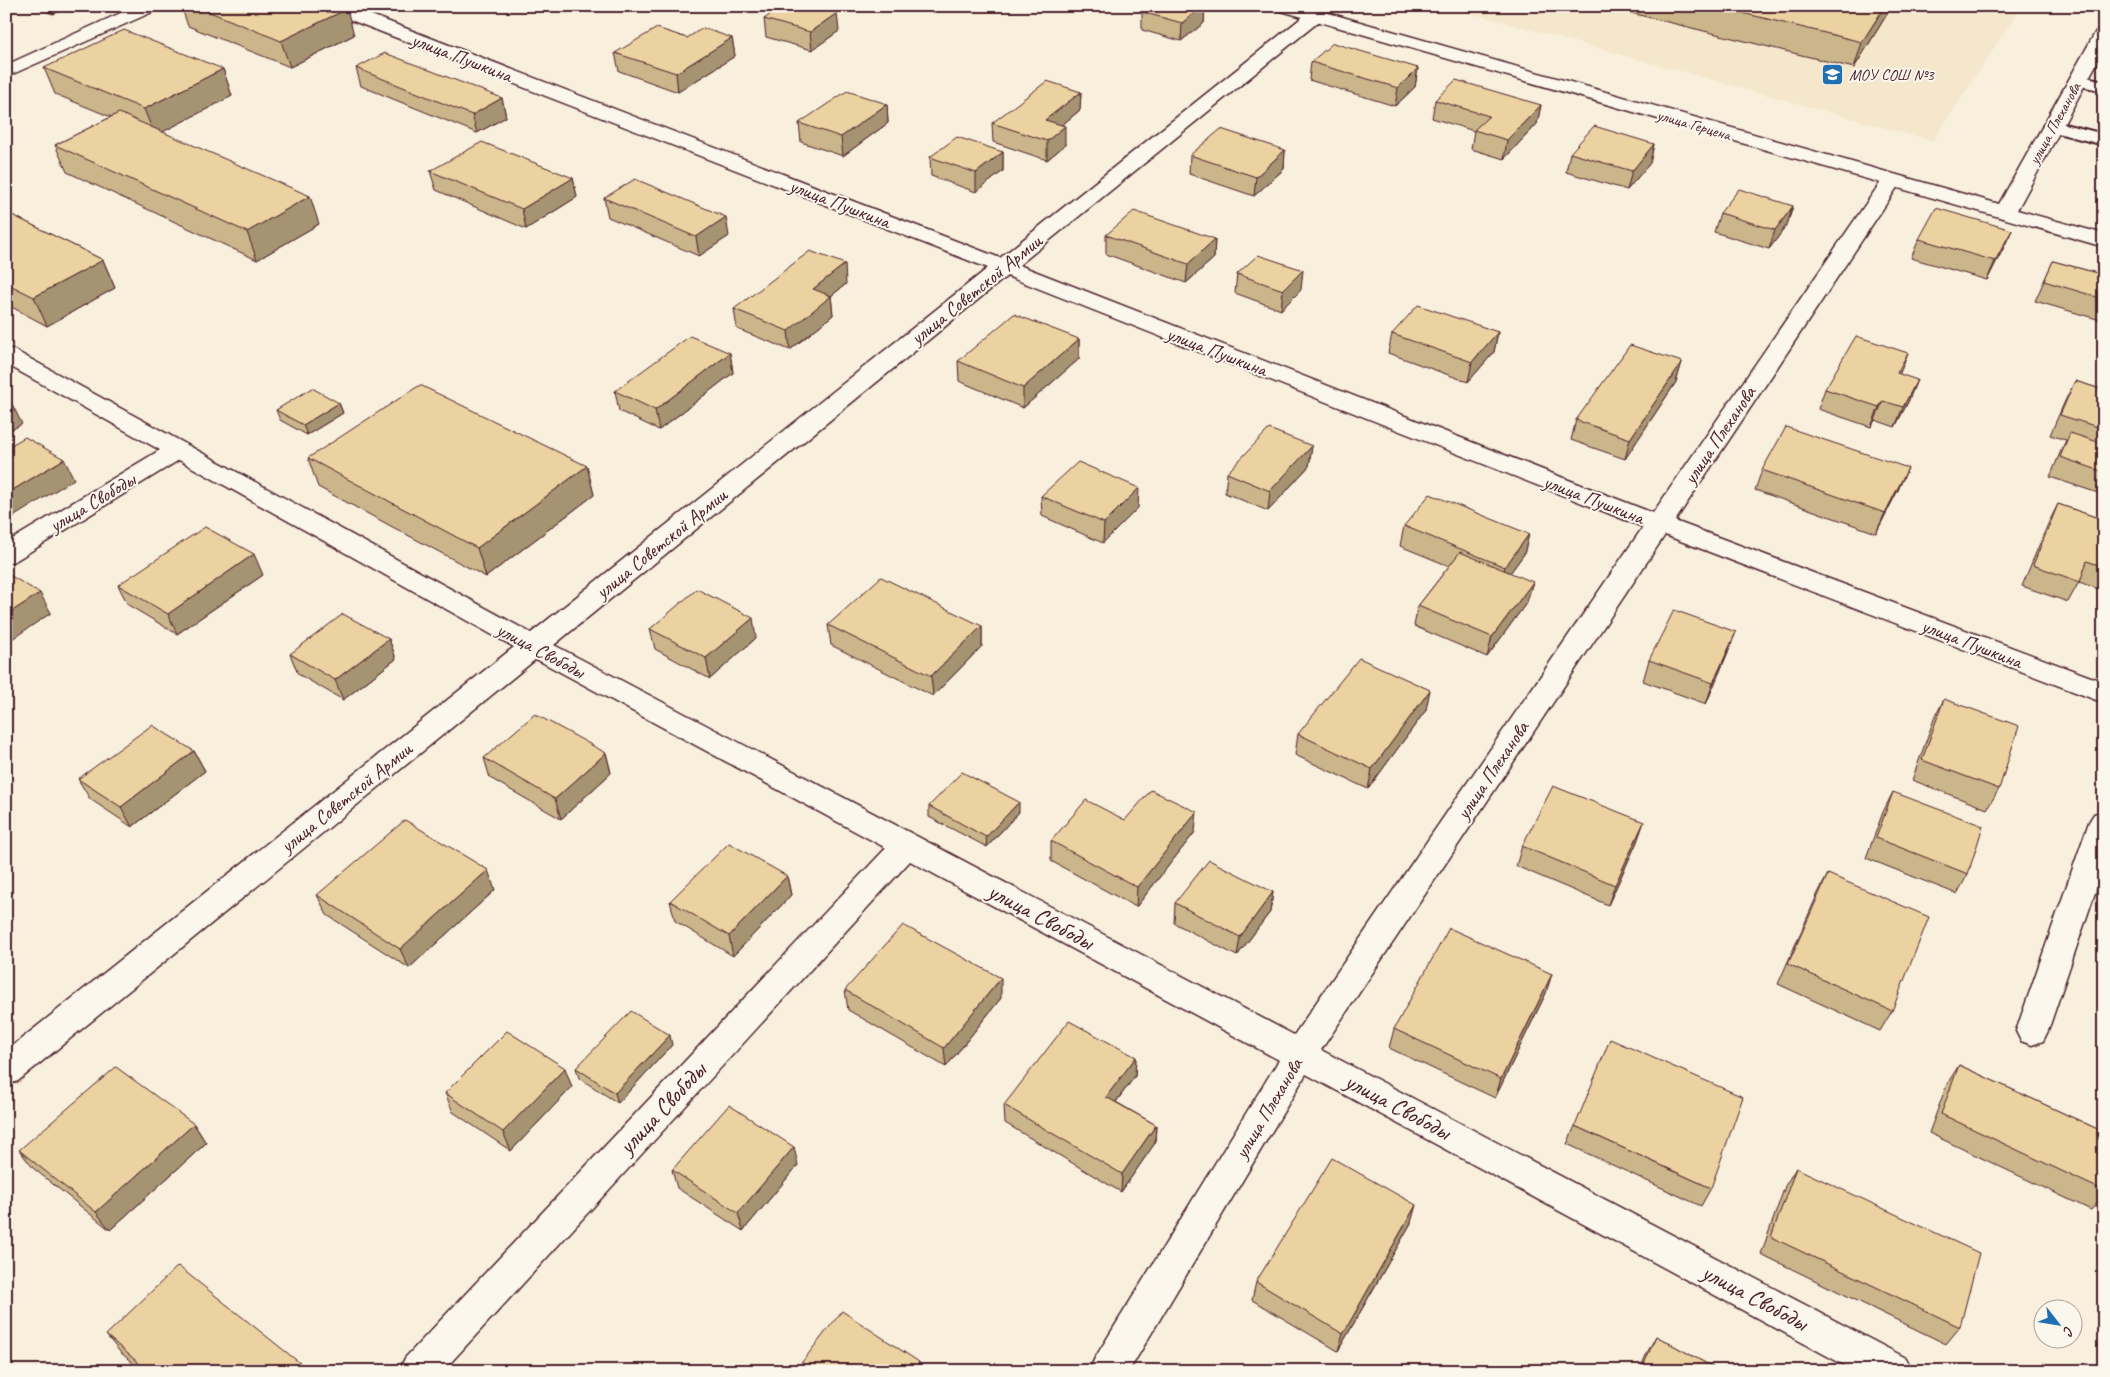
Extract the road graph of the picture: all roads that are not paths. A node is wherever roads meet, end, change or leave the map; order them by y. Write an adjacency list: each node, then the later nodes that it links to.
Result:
1 (151, 6): 6 (street)
2 (331, 6): 14 (street, улица Пушкина)
3 (1284, 6): 4 (street, улица Герцена)
4 (1316, 16): 11 (street, улица Герцена); 14 (street, улица Советской Армии)
5 (2104, 33): 7 (street, улица Плеханова)
6 (6, 72)
7 (2078, 80): 8 (lane); 9 (street, улица Плеханова)
8 (2104, 86)
9 (2052, 126): 10 (lane); 12 (street, улица Плеханова)
10 (2104, 140)
11 (1892, 180): 12 (street, улица Герцена); 17 (street, улица Плеханова)
12 (2005, 212): 13 (street, улица Герцена)
13 (2104, 241)
14 (1004, 267): 17 (street, улица Пушкина); 19 (street, улица Советской Армии)
15 (6, 355): 16 (street, улица Свободы)
16 (178, 450): 18 (street, улица Свободы); 19 (street, улица Свободы)
17 (1659, 524): 20 (street, улица Пушкина); 24 (street, улица Плеханова)
18 (6, 555)
19 (534, 646): 22 (street, улица Свободы); 25 (street, улица Советской Армии)
20 (2104, 693)
21 (2104, 822): 23 (street)
22 (907, 844): 24 (street, улица Свободы); 27 (street, улица Свободы)
23 (2032, 1031)
24 (1300, 1054): 26 (street, улица Свободы); 28 (street, улица Плеханова)
25 (6, 1071)
26 (1890, 1370)
27 (418, 1371)
28 (1108, 1371)

